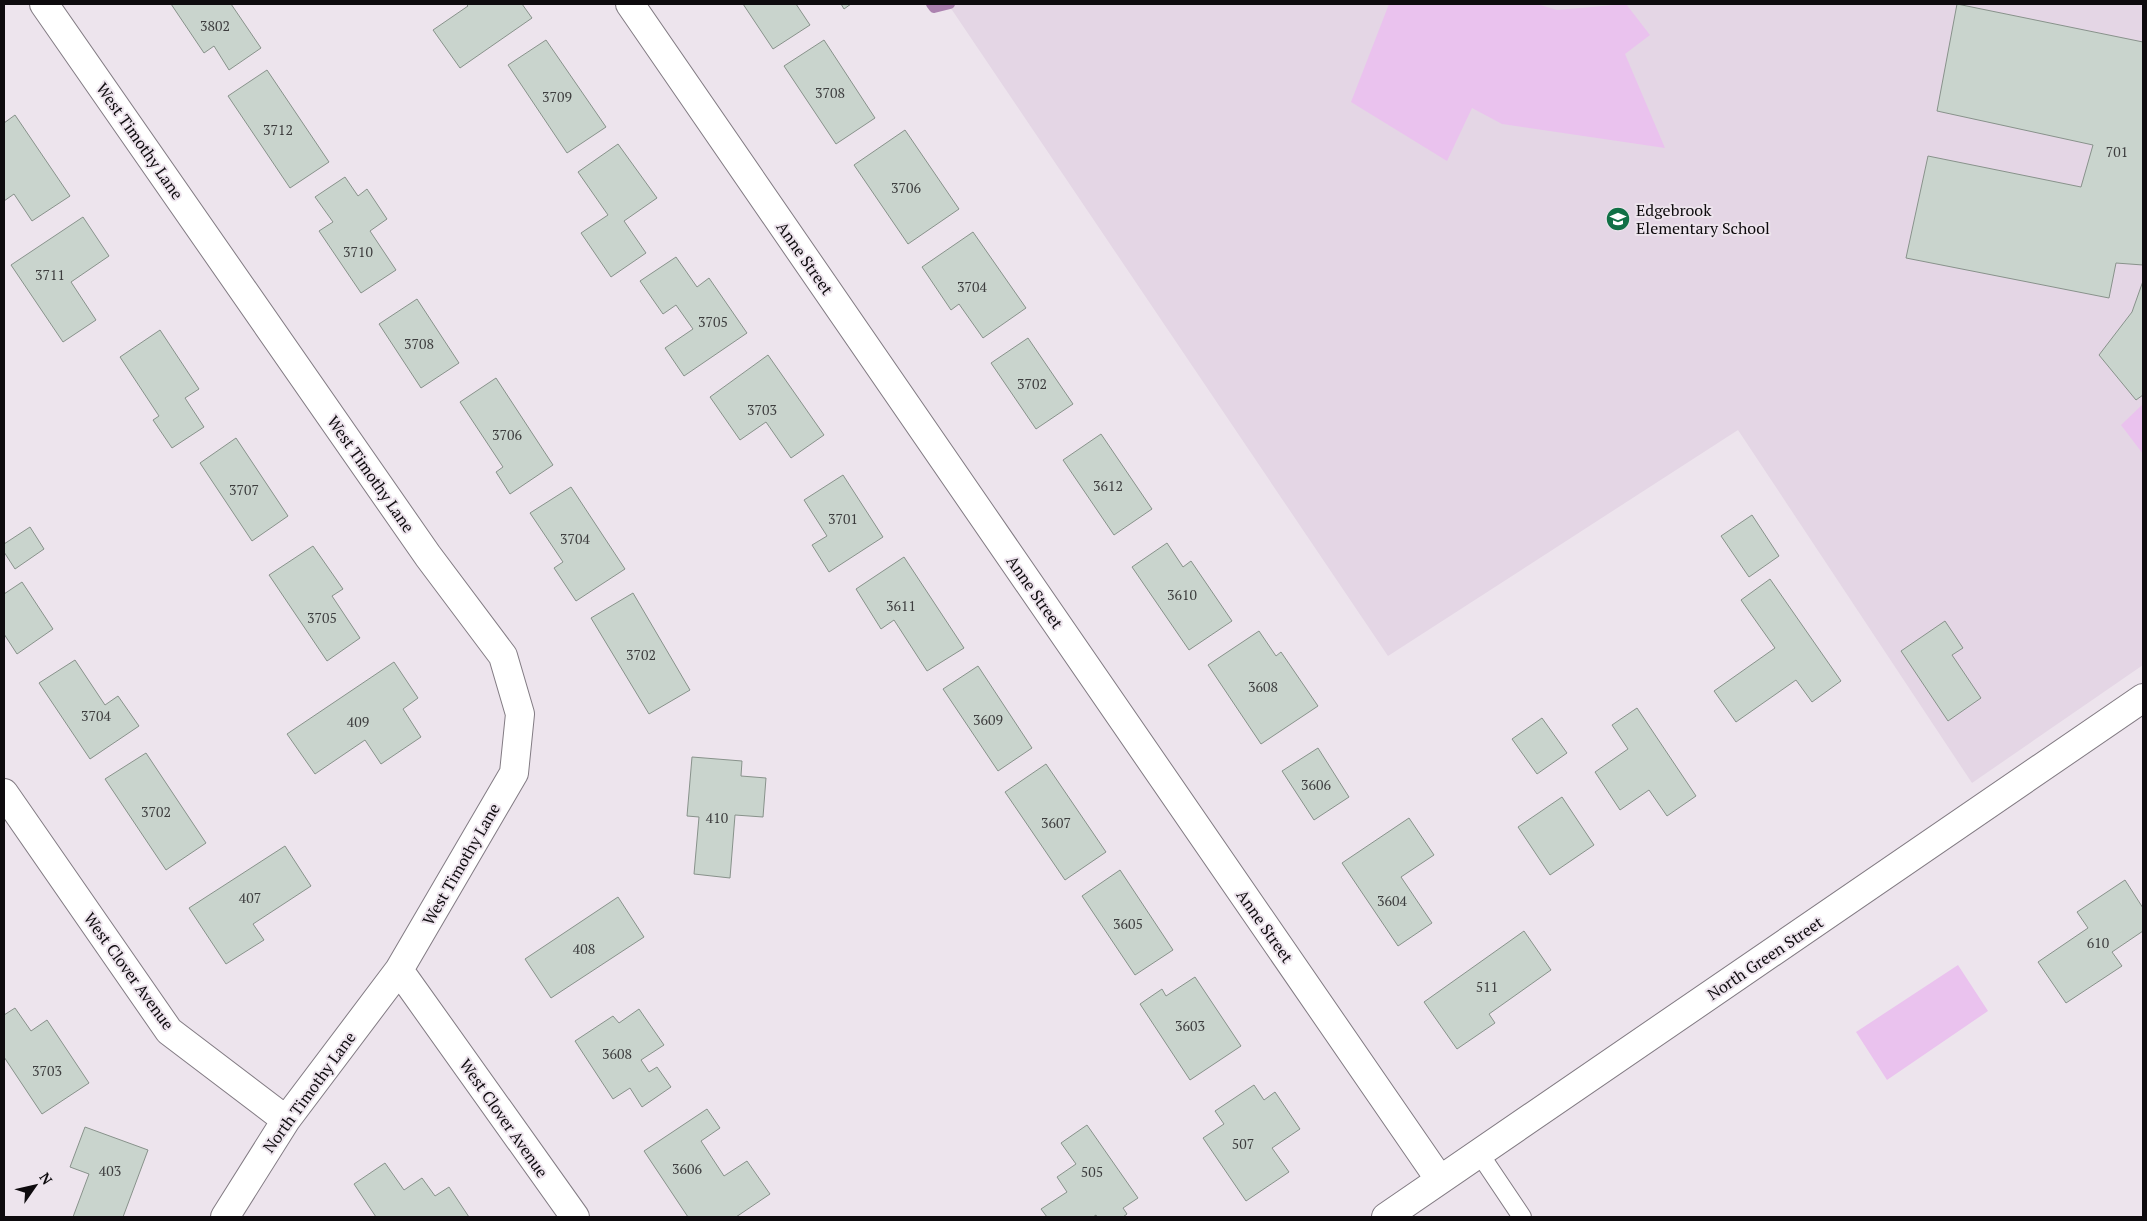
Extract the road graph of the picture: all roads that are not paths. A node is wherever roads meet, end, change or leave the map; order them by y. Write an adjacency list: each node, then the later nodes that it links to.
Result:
1 (44, 4): 5 (street, West Timothy Lane)
2 (630, 4): 8 (street, Anne Street)
3 (2143, 698): 7 (street, North Green Street)
4 (4, 793): 6 (street, West Clover Avenue)
5 (399, 970): 6 (street, North Timothy Lane); 10 (street, West Clover Avenue)
6 (286, 1120): 9 (street, North Timothy Lane)
7 (1479, 1154): 8 (street, North Green Street); 12 (lane)
8 (1440, 1180): 11 (street, North Green Street)
9 (225, 1217)
10 (575, 1217)
11 (1386, 1217)
12 (1522, 1217)

